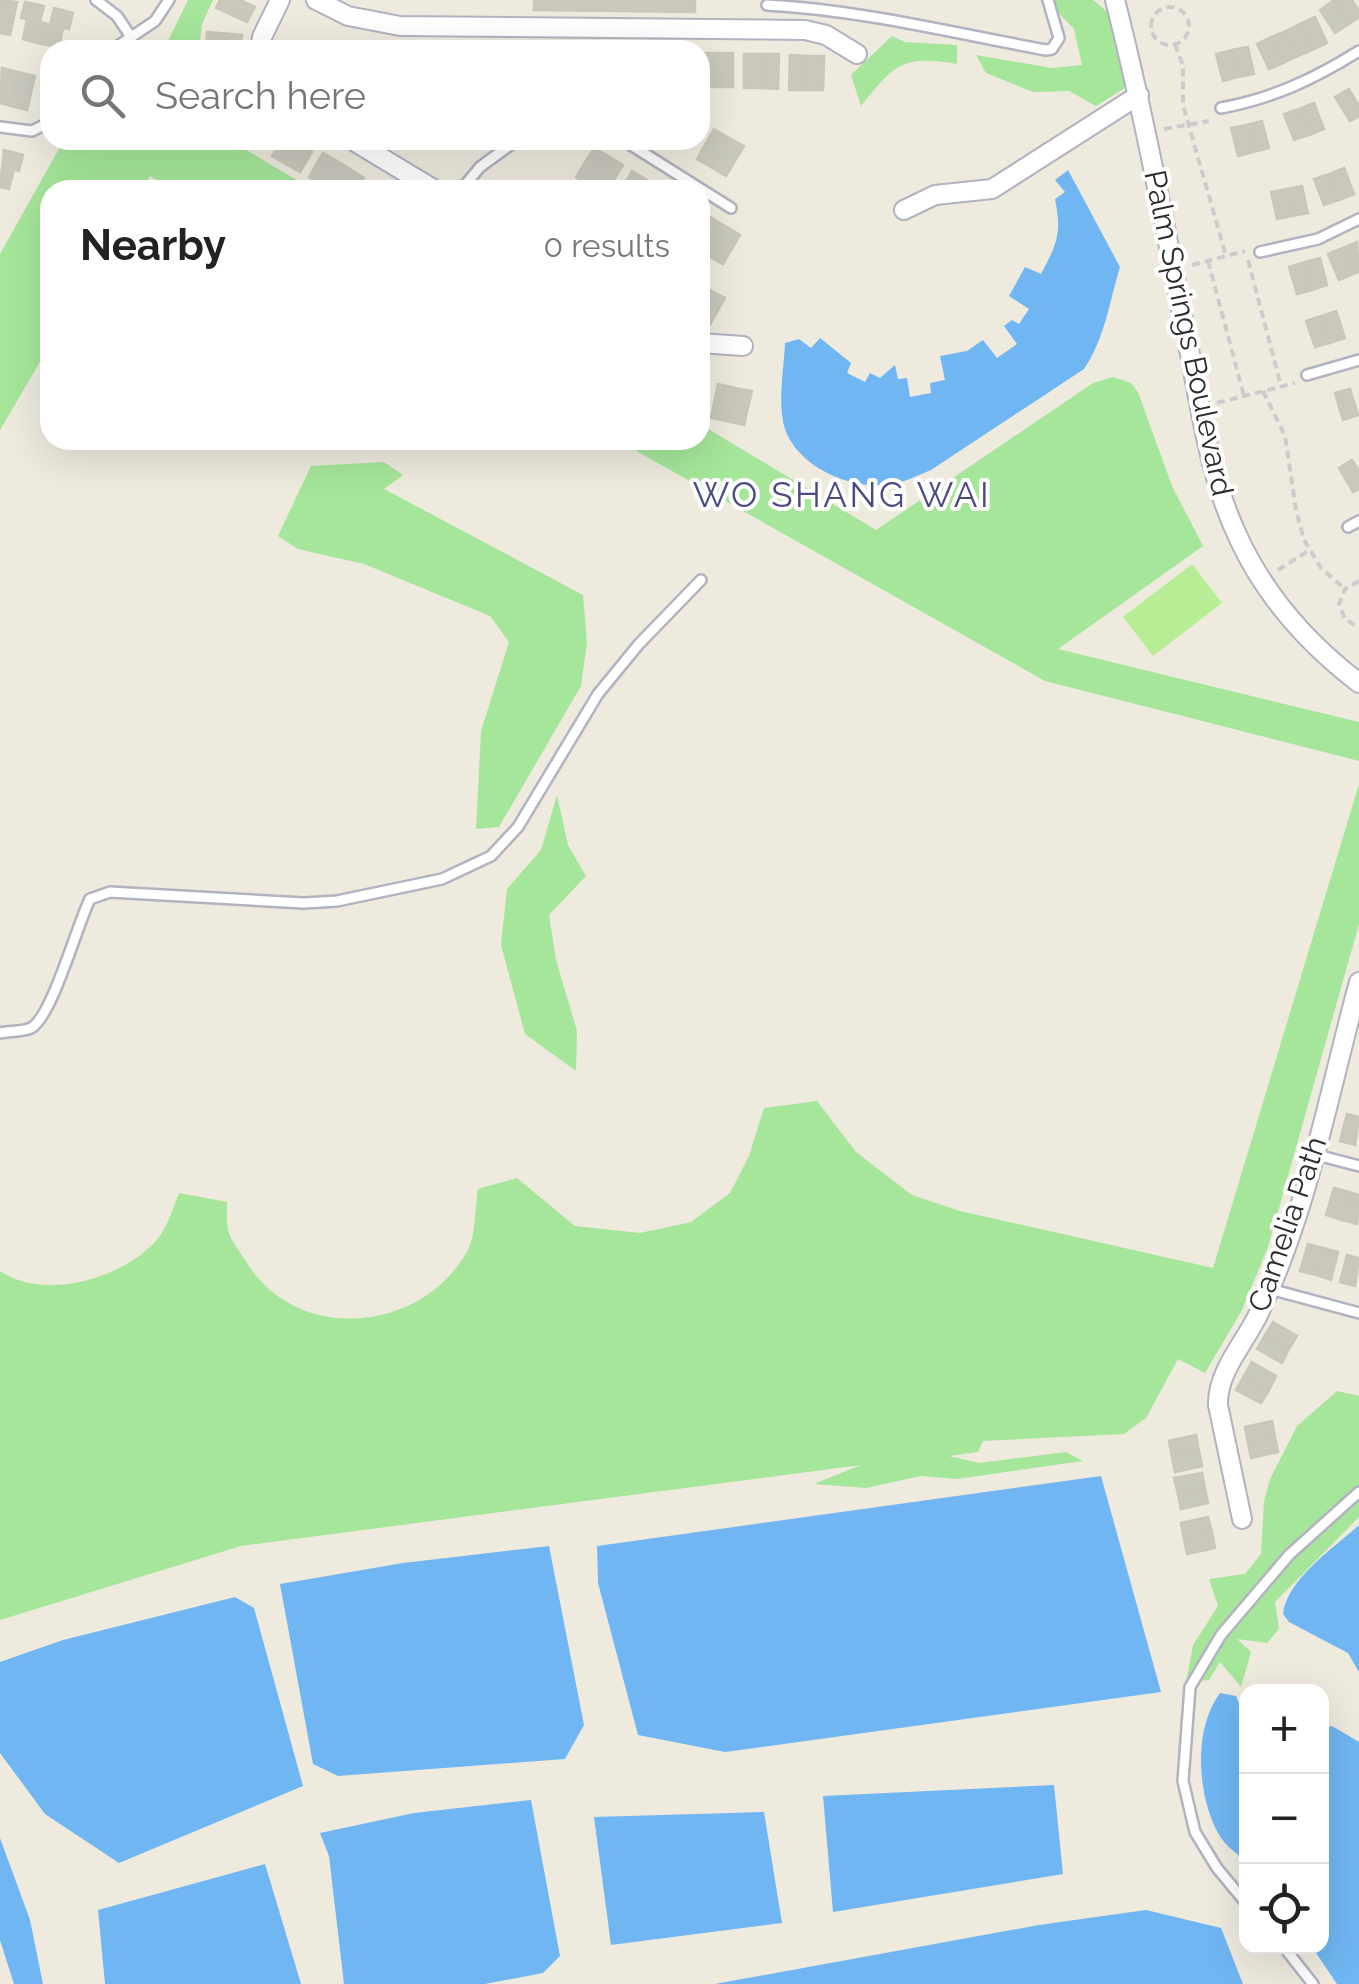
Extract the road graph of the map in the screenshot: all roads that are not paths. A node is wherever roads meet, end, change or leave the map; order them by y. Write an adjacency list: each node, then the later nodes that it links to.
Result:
1 (96, 0): 9 (lane)
2 (169, 0): 9 (lane)
3 (280, 0): 11 (street)
4 (316, 0): 8 (street)
5 (1048, 0): 7 (lane)
6 (1115, 0): 14 (street, Palm Springs Boulevard)
7 (767, 3): 8 (lane)
8 (766, 30): 13 (street)
9 (131, 38): 10 (lane)
10 (128, 40)
11 (262, 40)
12 (1359, 52): 15 (lane)
13 (856, 54)
14 (1139, 95): 26 (street); 36 (street, Palm Springs Boulevard)
15 (1222, 108)
16 (0, 127): 17 (lane)
17 (40, 128)
18 (369, 150): 21 (street)
19 (502, 150): 22 (lane)
20 (639, 150): 23 (lane)
21 (418, 180)
22 (470, 180)
23 (687, 180)
24 (710, 195): 25 (lane)
25 (731, 208)
26 (904, 210)
27 (1359, 219): 28 (lane)
28 (1260, 252)
29 (710, 344): 30 (street)
30 (742, 346)
31 (1359, 360): 32 (lane)
32 (1307, 375)
33 (1359, 520): 34 (lane)
34 (1348, 527)
35 (701, 580): 39 (lane)
36 (1359, 682)
37 (1359, 982): 38 (street, Camelia Path)
38 (1353, 1026): 40 (street, Camelia Path)
39 (0, 1033)
40 (1312, 1154): 41 (lane); 42 (street, Camelia Path)
41 (1359, 1166)
42 (1270, 1290): 43 (lane); 45 (street, Camelia Path)
43 (1359, 1313)
44 (1359, 1492): 46 (lane)
45 (1242, 1519)
46 (1239, 1894)
47 (1290, 1954): 48 (lane)
48 (1313, 1984)

